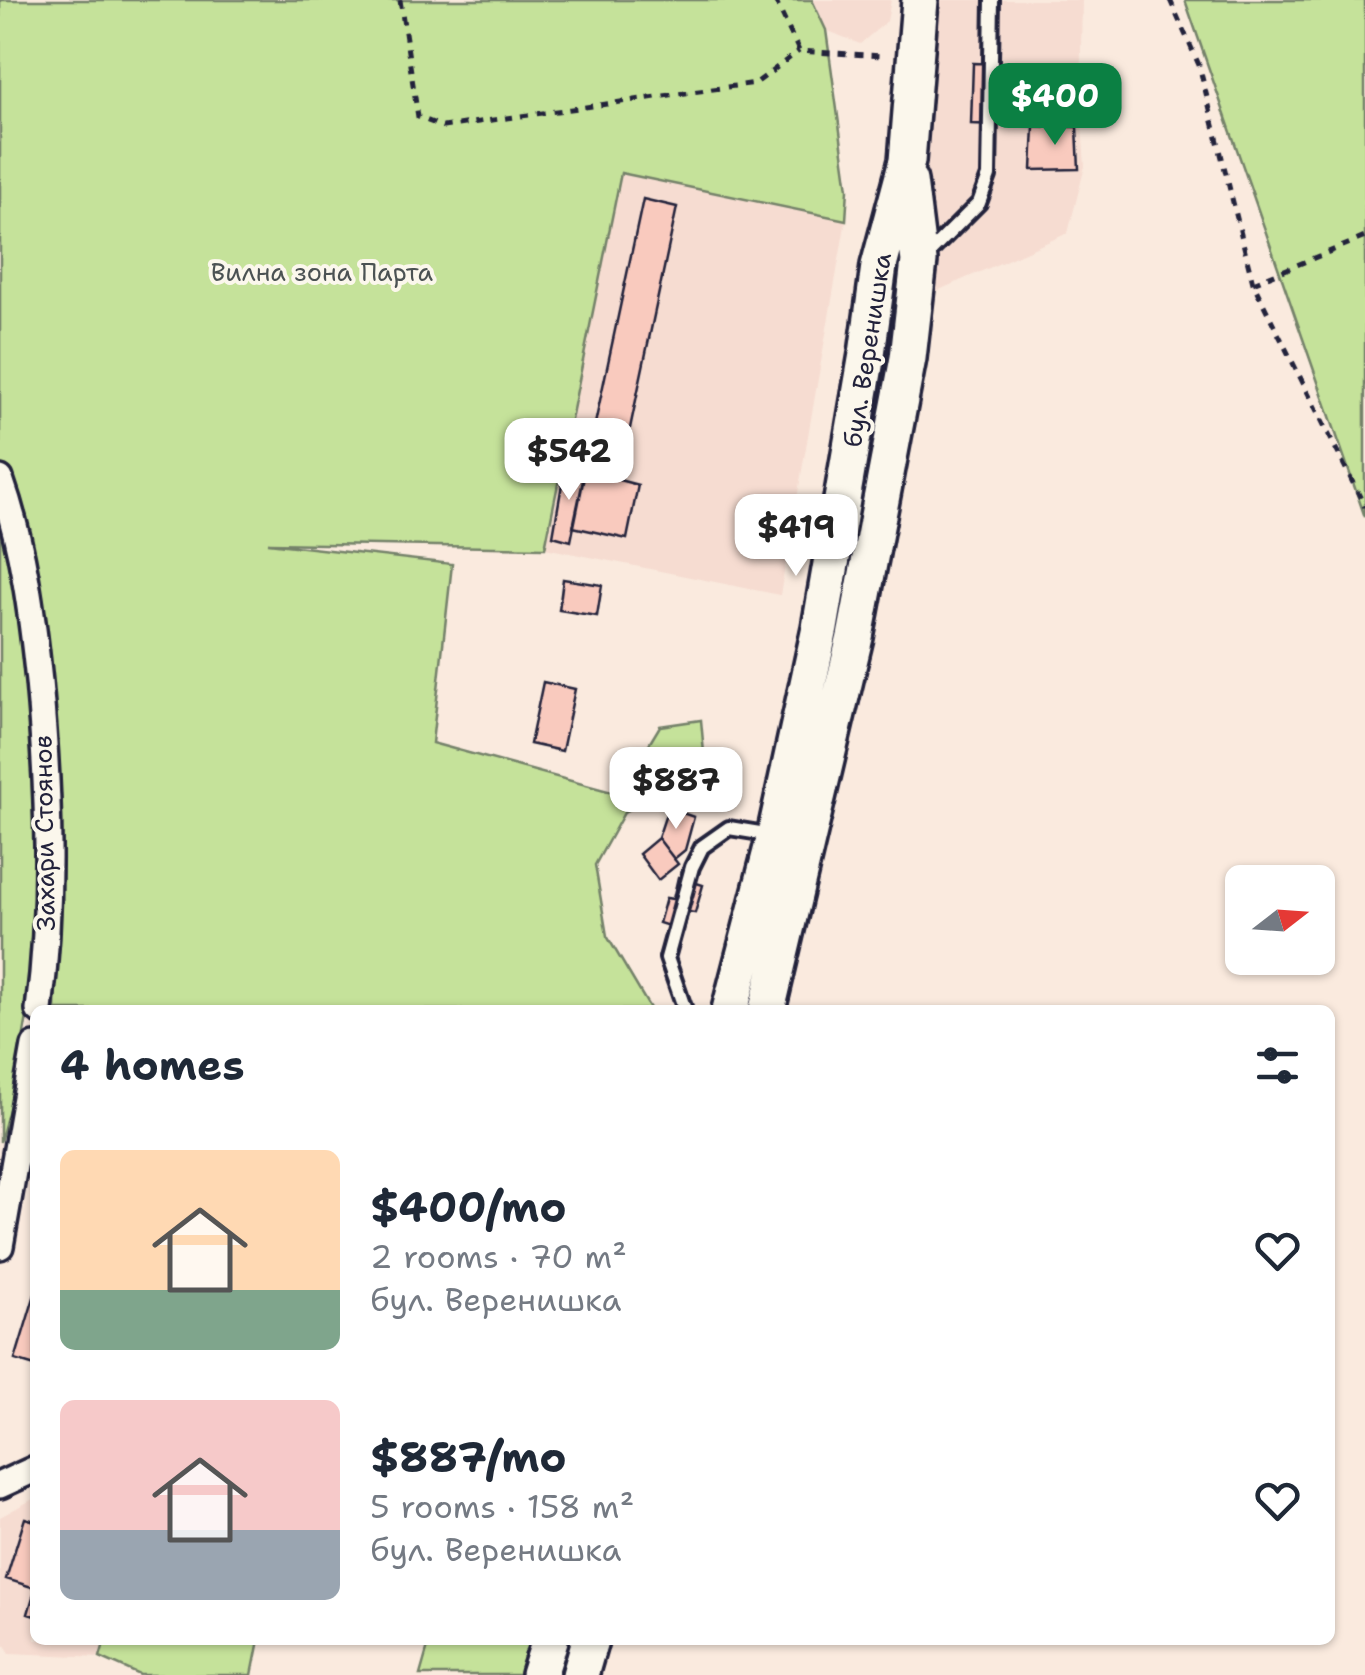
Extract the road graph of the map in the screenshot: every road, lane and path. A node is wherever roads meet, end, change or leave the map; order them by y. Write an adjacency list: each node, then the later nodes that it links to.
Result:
1 (400, 0): 6 (path)
2 (776, 0): 6 (path)
3 (920, 0): 7 (main road, бул. Веренишка)
4 (992, 0): 10 (lane)
5 (1170, 0): 11 (path)
6 (800, 51): 7 (path)
7 (916, 57): 8 (main road, бул. Веренишка)
8 (907, 160): 10 (main road, бул. Веренишка); 14 (main road, бул. Веренишка)
9 (1365, 237): 11 (path)
10 (919, 262): 15 (main road, бул. Веренишка)
11 (1253, 283): 13 (path)
12 (0, 479): 17 (street, Захари Стоянов)
13 (1365, 507)
14 (820, 628): 15 (main road); 16 (main road, бул. Веренишка)
15 (855, 637): 20 (main road, бул. Веренишка)
16 (775, 836): 18 (lane); 19 (main road, бул. Веренишка)
17 (41, 1005)
18 (683, 1005)
19 (731, 1005)
20 (768, 1005)
21 (30, 1075): 22 (street)
22 (0, 1246)
23 (30, 1471): 24 (street)
24 (0, 1485)
25 (549, 1645): 27 (main road)
26 (589, 1645): 28 (main road)
27 (540, 1675)
28 (580, 1675)

